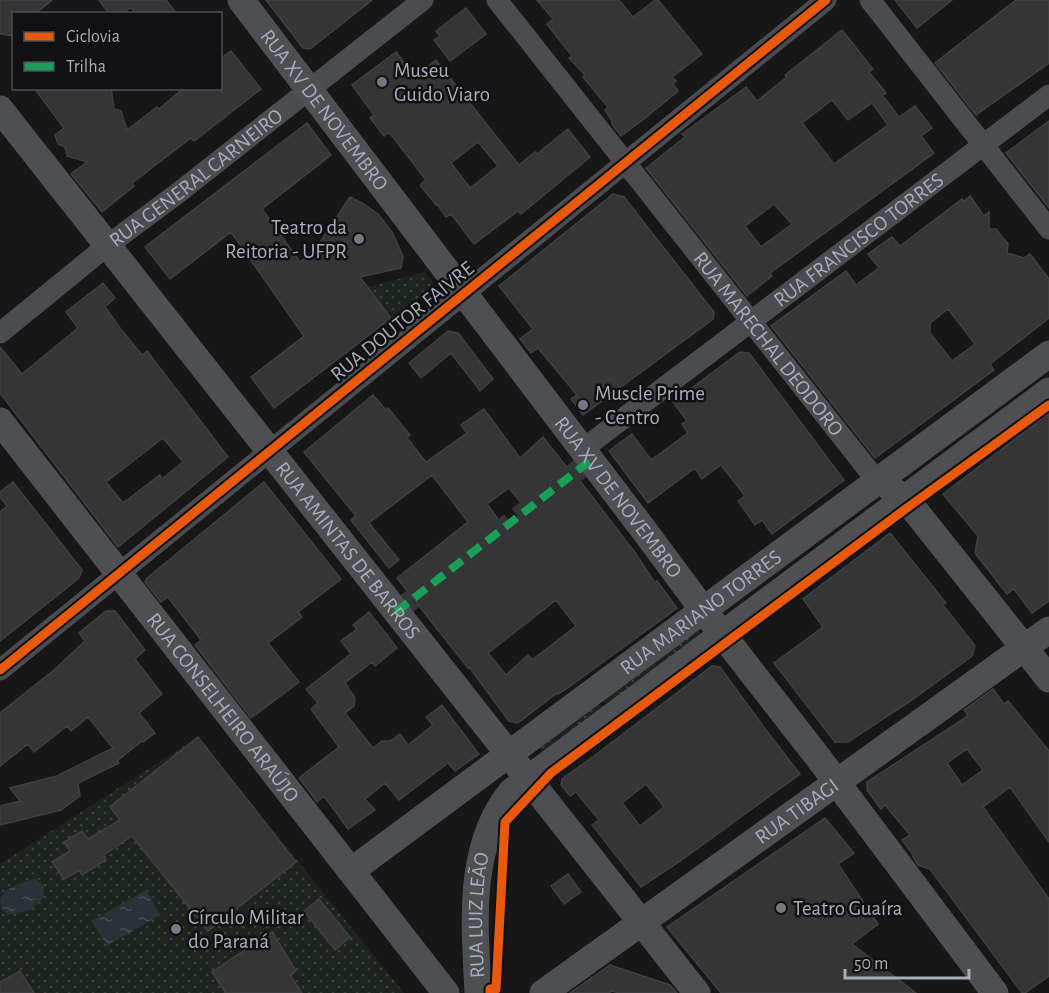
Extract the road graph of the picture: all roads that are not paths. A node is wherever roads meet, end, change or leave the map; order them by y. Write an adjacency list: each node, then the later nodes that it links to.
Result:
1 (242, 0): 6 (main road, RUA XV DE NOVEMBRO)
2 (423, 0): 6 (street, RUA GENERAL CARNEIRO)
3 (497, 0): 10 (street, RUA MARECHAL DEODORO)
4 (826, 0): 10 (street, RUA DOUTOR FAIVRE)
5 (870, 0): 9 (street)
6 (309, 89): 12 (street, RUA GENERAL CARNEIRO); 13 (main road, RUA XV DE NOVEMBRO)
7 (1049, 95): 9 (street, RUA FRANCISCO TORRES)
8 (0, 109): 12 (main road, RUA AMINTAS DE BARROS)
9 (983, 145): 11 (street); 14 (street, RUA FRANCISCO TORRES)
10 (626, 163): 13 (street, RUA DOUTOR FAIVRE); 14 (street, RUA MARECHAL DEODORO)
11 (1049, 229)
12 (108, 245): 15 (street, RUA GENERAL CARNEIRO); 21 (main road, RUA AMINTAS DE BARROS)
13 (464, 294): 20 (main road, RUA XV DE NOVEMBRO); 21 (street, RUA DOUTOR FAIVRE)
14 (750, 321): 20 (street, RUA FRANCISCO TORRES); 23 (street, RUA MARECHAL DEODORO)
15 (0, 333)
16 (1049, 354): 17 (main road, RUA MARIANO TORRES)
17 (1015, 379): 22 (main road); 23 (main road, RUA MARIANO TORRES)
18 (1049, 391): 22 (main road, RUA MARIANO TORRES)
19 (0, 421): 25 (main road, RUA CONSELHEIRO ARAÚJO)
20 (583, 449): 26 (main road, RUA XV DE NOVEMBRO)
21 (269, 451): 25 (street, RUA DOUTOR FAIVRE); 34 (main road, RUA AMINTAS DE BARROS)
22 (964, 455): 24 (main road, RUA MARIANO TORRES)
23 (877, 481): 24 (main road, RUA MARECHAL DEODORO); 26 (main road, RUA MARIANO TORRES)
24 (905, 498): 28 (main road, RUA MARIANO TORRES); 29 (main road, RUA MARECHAL DEODORO)
25 (119, 574): 30 (street, RUA DOUTOR FAIVRE); 39 (main road, RUA CONSELHEIRO ARAÚJO)
26 (704, 611): 28 (main road, RUA XV DE NOVEMBRO); 32 (main road, RUA MARIANO TORRES)
27 (1049, 630): 29 (main road, RUA TIBAGI)
28 (722, 634): 33 (main road, RUA MARIANO TORRES); 36 (main road, RUA XV DE NOVEMBRO)
29 (1024, 648): 31 (main road, RUA MARECHAL DEODORO); 36 (main road, RUA TIBAGI)
30 (0, 670)
31 (1049, 679)
32 (578, 703): 33 (main road); 34 (main road, RUA MARIANO TORRES)
33 (620, 710): 35 (main road, RUA MARIANO TORRES)
34 (508, 755): 35 (main road, RUA AMINTAS DE BARROS); 37 (main road, RUA MARIANO TORRES)
35 (528, 779): 38 (main road, RUA LUIZ LEÃO); 40 (main road, RUA AMINTAS DE BARROS)
36 (837, 783): 40 (main road, RUA TIBAGI); 45 (main road, RUA XV DE NOVEMBRO)
37 (447, 800): 38 (main road); 39 (main road, RUA MARIANO TORRES)
38 (504, 801): 42 (main road, RUA LUIZ LEÃO)
39 (351, 871): 41 (main road, RUA CONSELHEIRO ARAÚJO)
40 (641, 923): 43 (main road, RUA TIBAGI); 44 (main road, RUA AMINTAS DE BARROS)
41 (446, 993)
42 (478, 993)
43 (543, 993)
44 (697, 993)
45 (995, 993)

